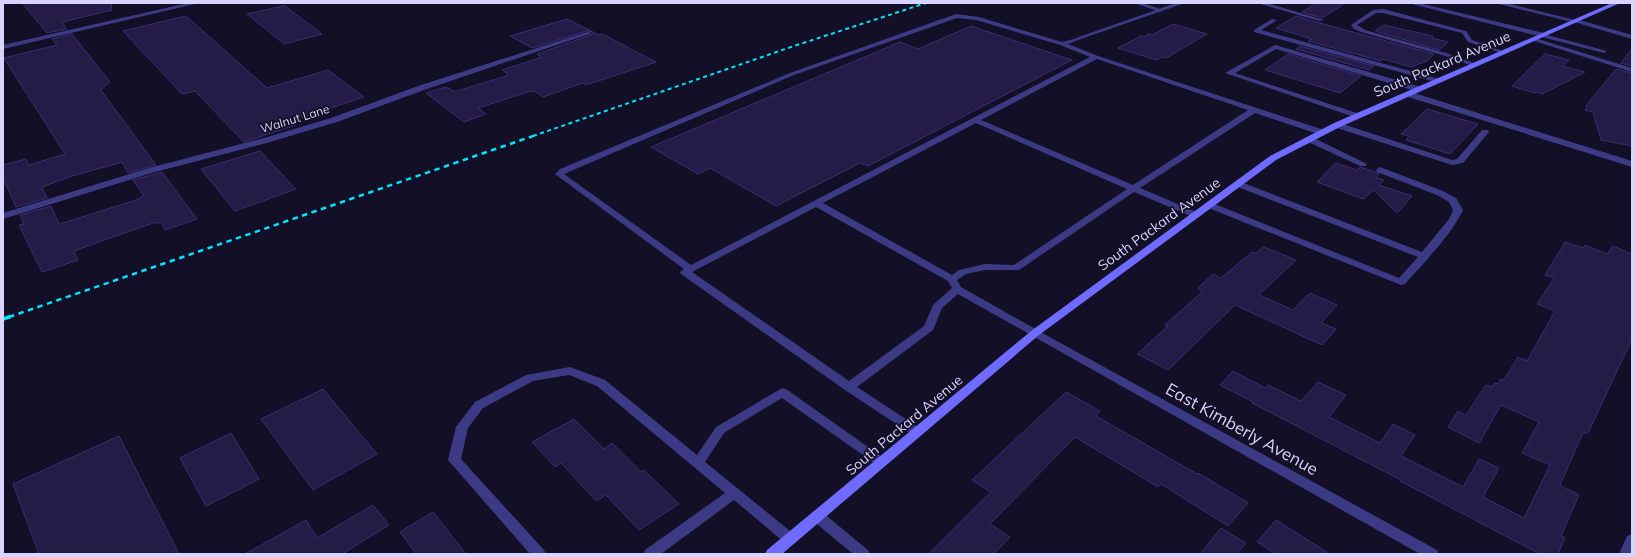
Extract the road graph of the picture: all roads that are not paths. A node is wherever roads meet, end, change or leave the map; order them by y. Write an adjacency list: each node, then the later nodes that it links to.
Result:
1 (196, 3): 16 (street)
2 (1137, 3): 8 (street)
3 (1182, 3): 8 (street)
4 (1260, 3): 10 (street)
5 (1411, 3): 14 (street)
6 (1498, 3): 11 (street)
7 (1617, 3): 11 (street, South Packard Avenue)
8 (1160, 10): 15 (street)
9 (1274, 20): 22 (street)
10 (1321, 20)
11 (1576, 21): 13 (street); 14 (street, South Packard Avenue)
12 (589, 33): 40 (street, Walnut Lane)
13 (1632, 36)
14 (1540, 37): 17 (street); 18 (street, South Packard Avenue); 21 (street)
15 (1062, 44): 19 (street); 42 (street)
16 (3, 47)
17 (1604, 51)
18 (1503, 52): 20 (street, South Packard Avenue); 20 (street)
19 (1096, 57): 25 (street); 27 (street)
20 (1475, 65): 22 (street, South Packard Avenue)
21 (1632, 70)
22 (1439, 80): 23 (street, South Packard Avenue)
23 (1418, 89): 24 (street, South Packard Avenue); 26 (street)
24 (1408, 94): 26 (street, South Packard Avenue); 33 (street)
25 (1254, 110): 29 (street); 36 (street)
26 (1357, 116): 28 (street, South Packard Avenue)
27 (975, 120): 36 (street); 37 (street)
28 (1337, 124): 29 (street, South Packard Avenue); 30 (street)
29 (1321, 132): 31 (street, South Packard Avenue)
30 (1485, 132)
31 (1309, 139): 32 (street); 35 (street, South Packard Avenue)
32 (1363, 164)
33 (1632, 164)
34 (1380, 170): 41 (street)
35 (1238, 184): 38 (street, South Packard Avenue); 41 (street)
36 (1134, 188): 39 (street); 43 (street)
37 (816, 203): 42 (street); 43 (street)
38 (1209, 205): 39 (street, South Packard Avenue); 41 (street)
39 (1196, 215): 45 (street, South Packard Avenue)
40 (3, 216)
41 (1424, 256)
42 (691, 269): 46 (street)
43 (952, 279): 44 (street)
44 (957, 289): 45 (street, East Kimberly Avenue); 46 (street)
45 (1035, 333): 47 (street, South Packard Avenue); 58 (street, East Kimberly Avenue)
46 (849, 387): 47 (street)
47 (917, 432): 48 (street, South Packard Avenue)
48 (881, 462): 49 (street); 51 (street, South Packard Avenue)
49 (698, 463): 50 (street); 54 (street)
50 (734, 493): 52 (street); 55 (street)
51 (817, 516): 52 (street, South Packard Avenue); 57 (street)
52 (790, 539): 56 (street, South Packard Avenue)
53 (1632, 540): 59 (street)
54 (540, 554)
55 (650, 554)
56 (772, 554)
57 (863, 554)
58 (1432, 554)
59 (1626, 554)

